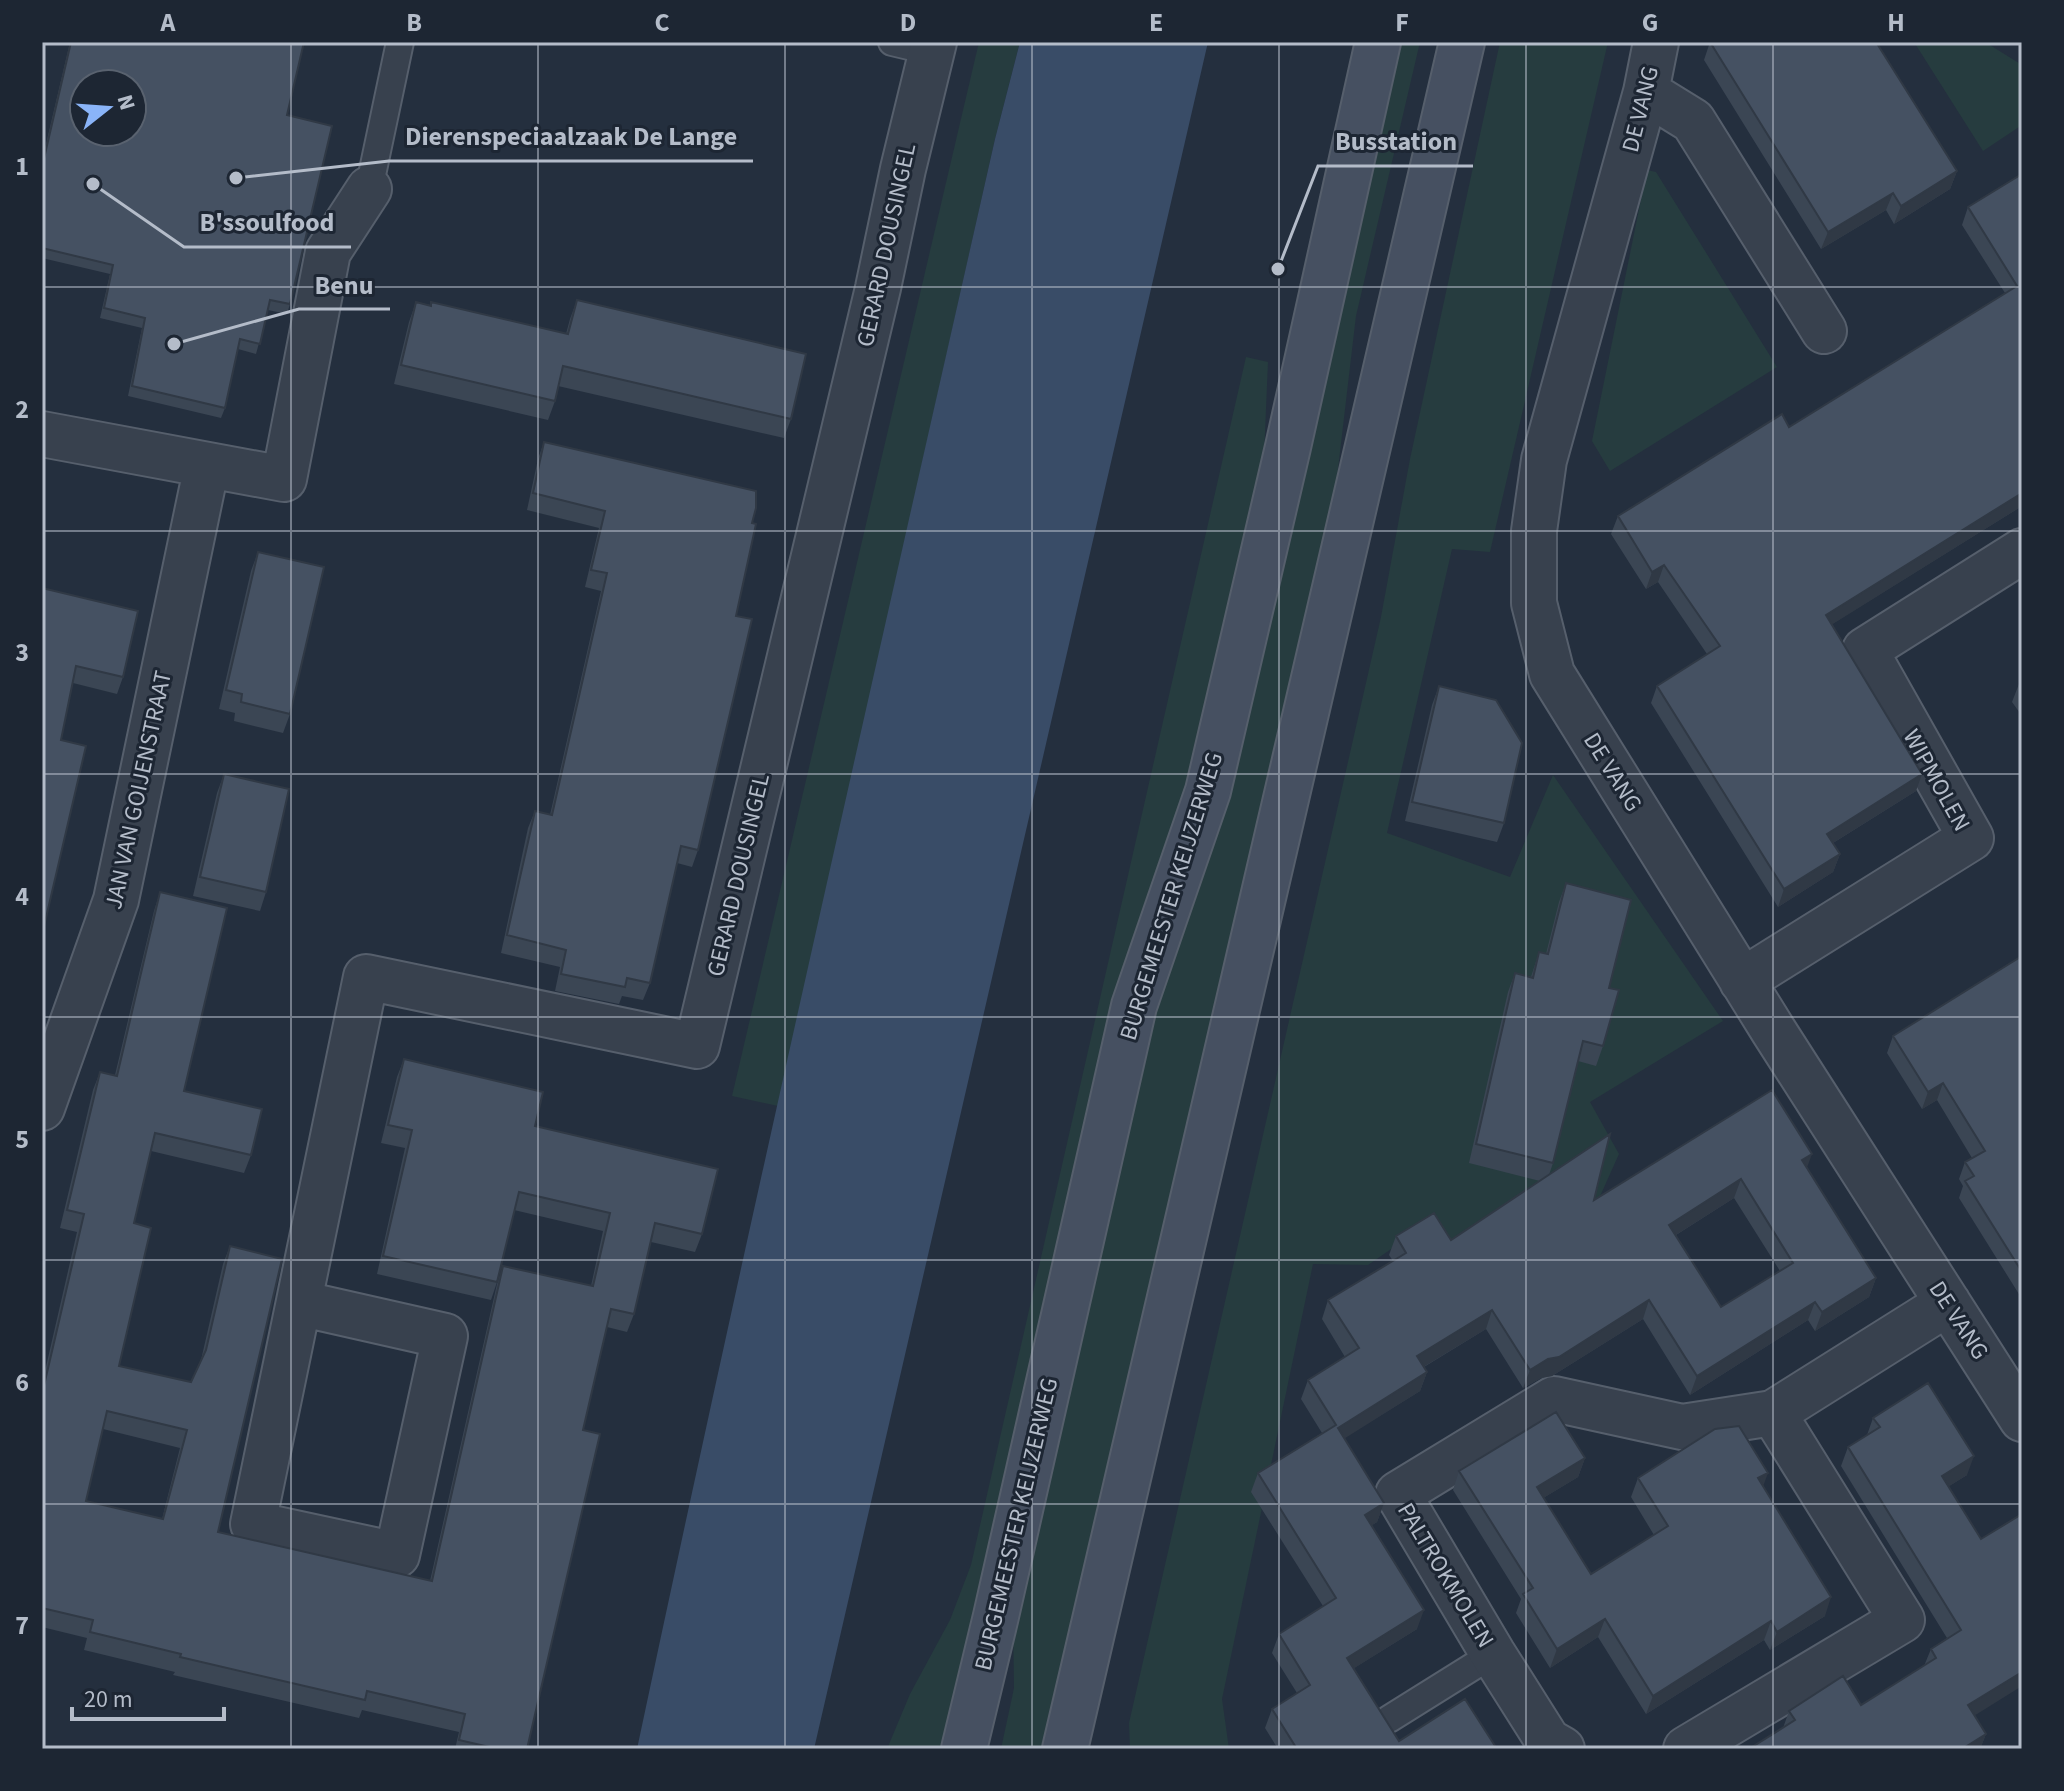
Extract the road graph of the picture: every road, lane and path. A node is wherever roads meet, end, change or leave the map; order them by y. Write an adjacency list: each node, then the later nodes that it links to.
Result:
1 (400, 42): 7 (lane)
2 (1378, 42): 20 (main road, BURGEMEESTER KEIJZERWEG)
3 (1462, 42): 21 (main road)
4 (1656, 42): 6 (street, DE VANG)
5 (919, 45): 14 (street, GERARD DOUSINGEL)
6 (1646, 92): 8 (street); 12 (street, DE VANG)
7 (369, 189): 10 (street)
8 (1824, 331)
9 (42, 434): 10 (street)
10 (207, 465): 13 (street, JAN VAN GOIJENSTRAAT)
11 (2022, 551): 12 (street, WIPMOLEN)
12 (1742, 981): 15 (street, DE VANG)
13 (42, 1107)
14 (299, 1303): 14 (street, GERARD DOUSINGEL)
15 (1948, 1303): 16 (street, PALTROKMOLEN); 17 (street, DE VANG)
16 (1773, 1413): 18 (street, PALTROKMOLEN); 23 (street)
17 (2022, 1419)
18 (1493, 1654): 19 (lane); 22 (street, PALTROKMOLEN)
19 (1389, 1719)
20 (964, 1749)
21 (1065, 1749)
22 (1562, 1749)
23 (1686, 1749)

